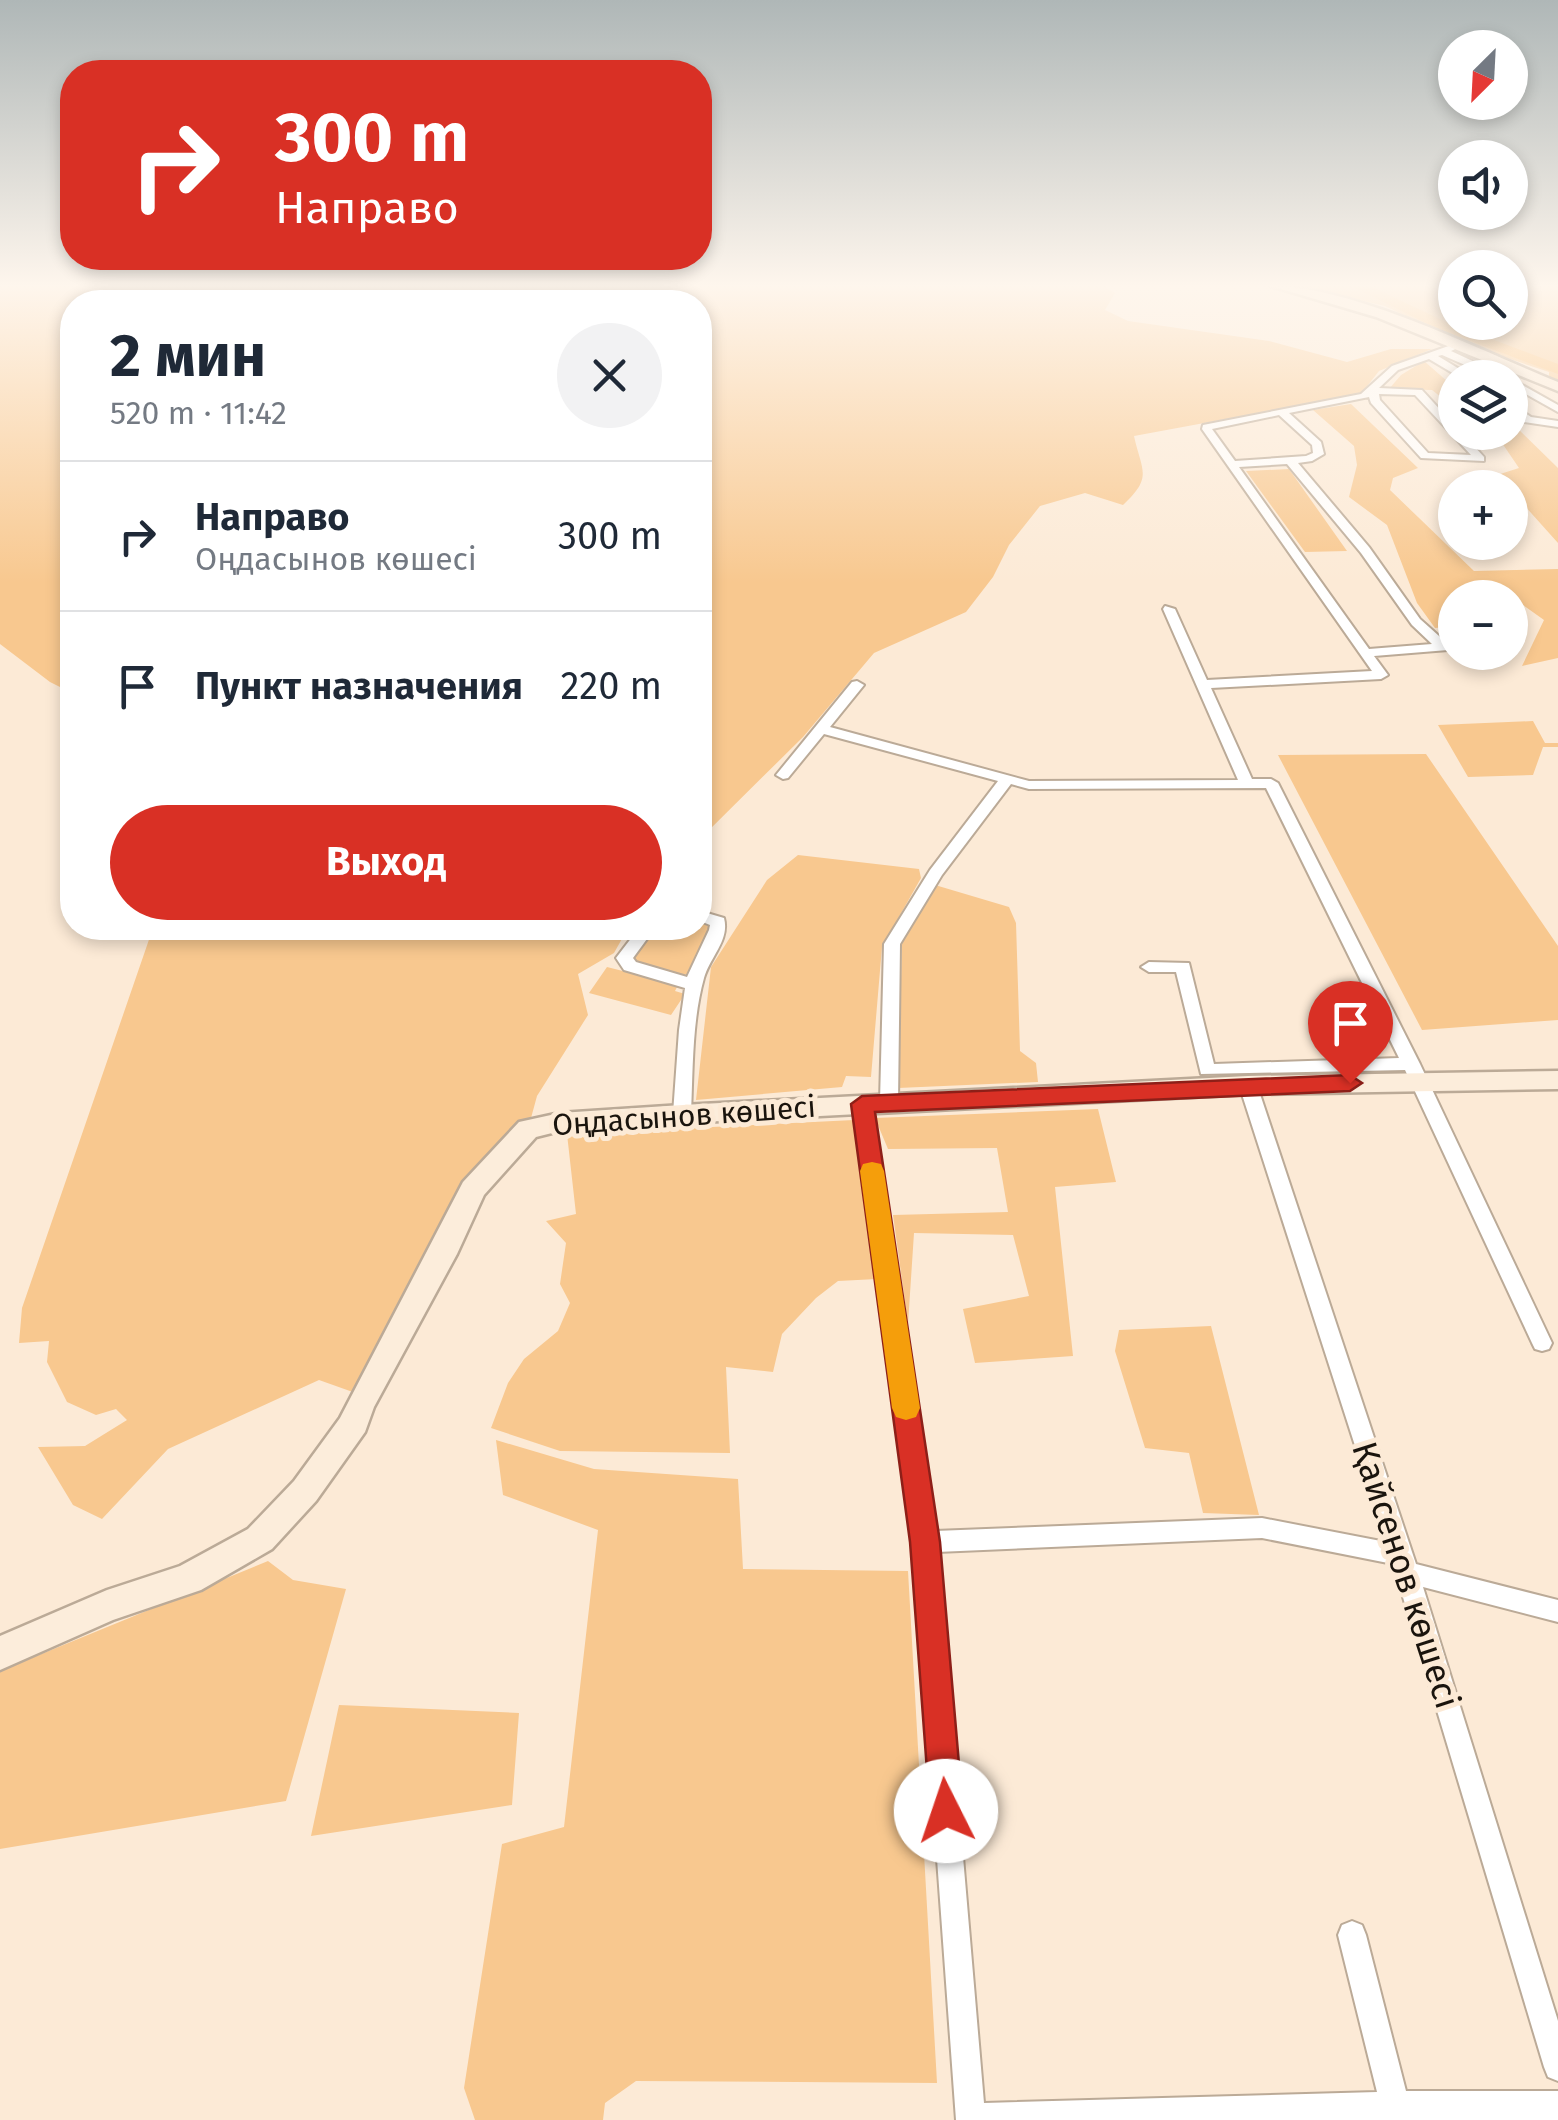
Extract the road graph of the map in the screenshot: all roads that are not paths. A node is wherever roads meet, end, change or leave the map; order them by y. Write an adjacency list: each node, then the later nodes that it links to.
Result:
1 (1379, 385): 2 (street)
2 (1373, 391): 2 (street); 5 (street)
3 (1528, 391): 4 (street)
4 (1558, 409)
5 (1282, 412): 8 (street); 9 (street)
6 (1528, 420): 7 (street)
7 (1558, 424)
8 (1290, 460): 9 (street); 11 (street)
9 (1232, 464): 11 (street)
10 (1169, 609): 12 (street)
11 (1367, 654): 12 (street)
12 (1202, 684): 17 (street)
13 (857, 685): 14 (street)
14 (823, 729): 15 (street); 16 (street)
15 (783, 775)
16 (1006, 780): 17 (street); 25 (street)
17 (1247, 784): 22 (street)
18 (712, 920): 21 (street)
19 (638, 940): 21 (street)
20 (1149, 967): 22 (street)
21 (694, 985): 26 (street)
22 (1415, 1073): 23 (street, Оңдасынов көшесі); 24 (street, Оңдасынов көшесі); 27 (street)
23 (1558, 1080)
24 (1248, 1085): 25 (street, Оңдасынов көшесі); 29 (street, Қайсенов көшесі)
25 (876, 1103): 26 (street, Оңдасынов көшесі); 28 (street)
26 (682, 1114): 31 (street, Оңдасынов көшесі)
27 (1542, 1343)
28 (925, 1542): 29 (street); 36 (street)
29 (1404, 1563): 30 (street); 33 (street, Қайсенов көшесі)
30 (1558, 1611)
31 (0, 1653)
32 (1352, 1935): 35 (street)
33 (1558, 2067)
34 (1558, 2106): 35 (street)
35 (1397, 2113): 36 (street)
36 (971, 2119)

